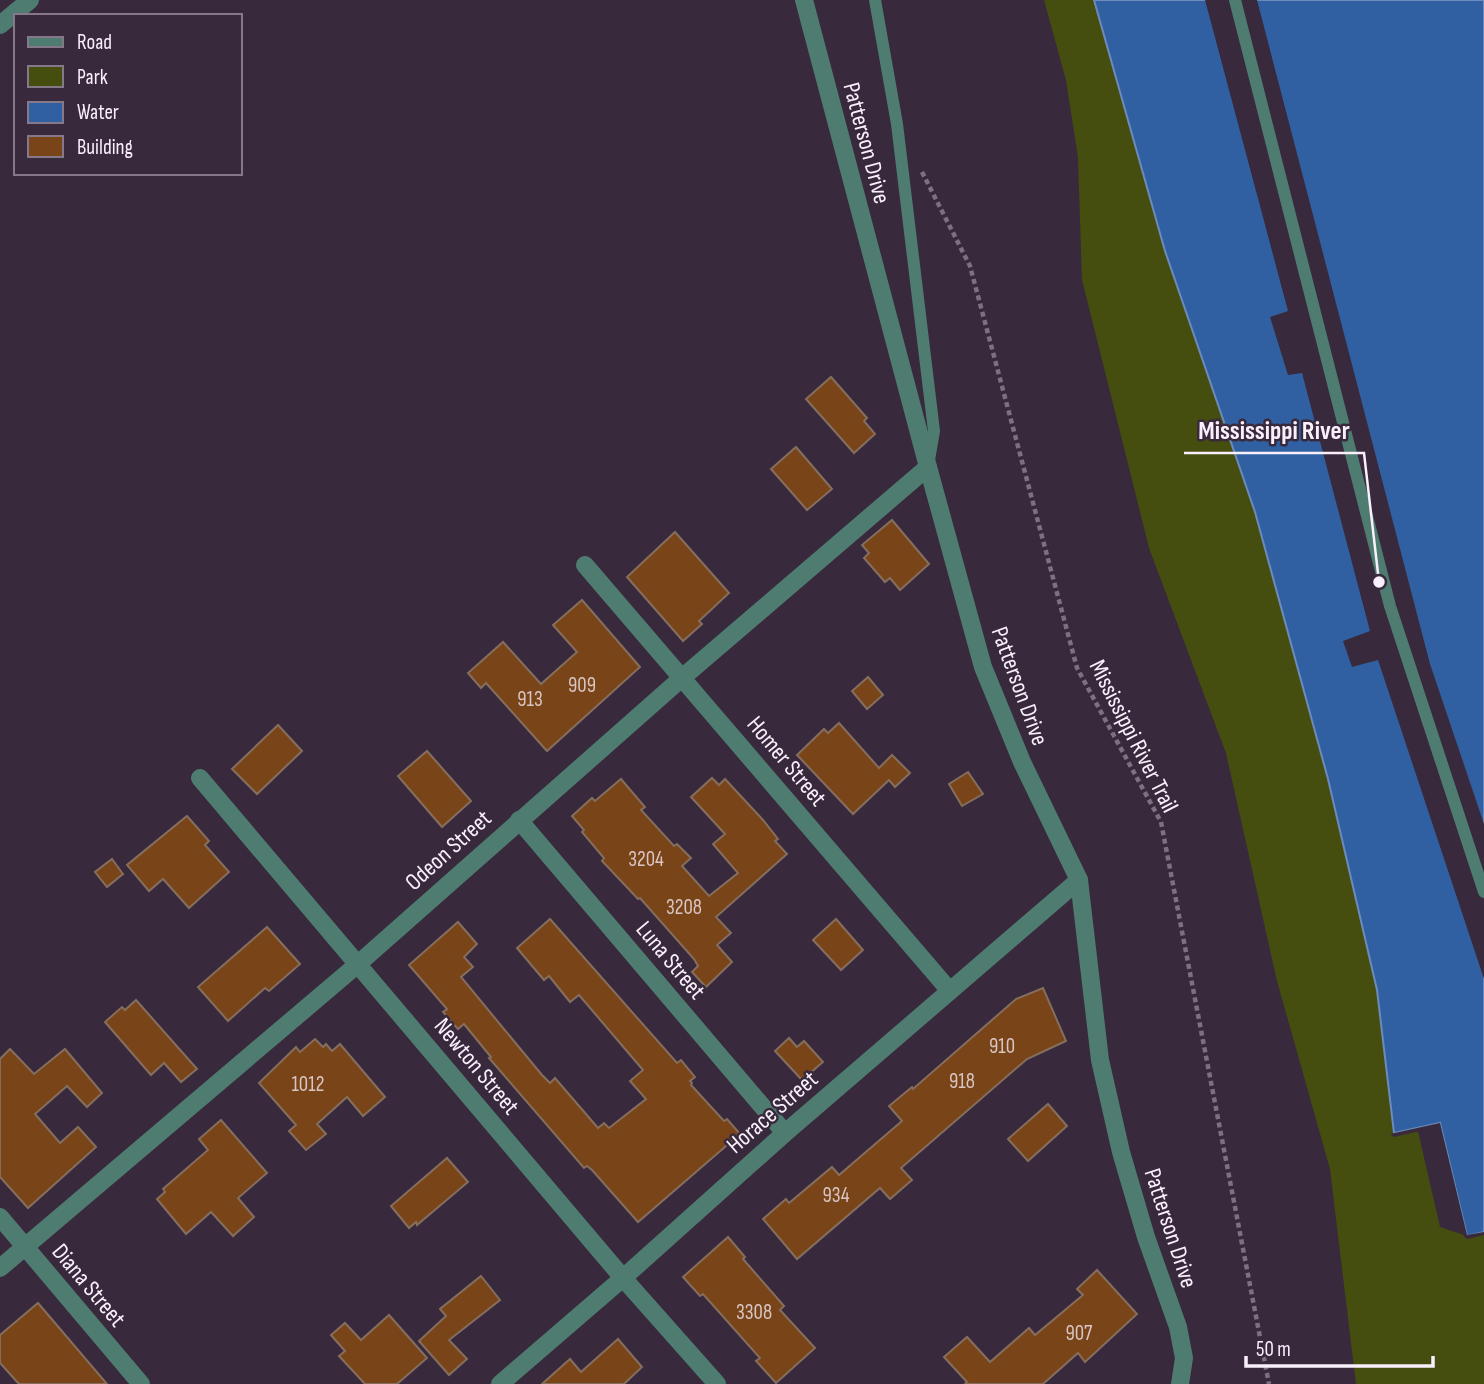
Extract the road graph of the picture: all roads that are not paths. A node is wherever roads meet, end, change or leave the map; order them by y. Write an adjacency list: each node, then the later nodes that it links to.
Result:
1 (30, 0): 5 (street)
2 (804, 0): 6 (street, Patterson Drive)
3 (876, 0): 6 (lane)
4 (1235, 0): 12 (lane)
5 (0, 25)
6 (928, 467): 8 (street, Odeon Street); 11 (street, Patterson Drive)
7 (585, 565): 8 (street, Homer Street)
8 (683, 677): 10 (street, Odeon Street); 14 (street, Homer Street)
9 (200, 778): 13 (street, Newton Street)
10 (519, 820): 13 (street, Odeon Street); 15 (street, Luna Street)
11 (1079, 880): 14 (street, Horace Street); 20 (street, Patterson Drive)
12 (1484, 892)
13 (358, 964): 17 (street, Odeon Street); 19 (street, Newton Street)
14 (950, 991): 15 (street, Horace Street)
15 (785, 1133): 19 (street, Horace Street)
16 (0, 1217): 17 (street, Diana Street)
17 (25, 1247): 18 (street, Odeon Street); 21 (street, Diana Street)
18 (0, 1268)
19 (624, 1278): 22 (street, Horace Street); 23 (street, Newton Street)
20 (1177, 1382)
21 (141, 1384)
22 (500, 1384)
23 (717, 1384)

